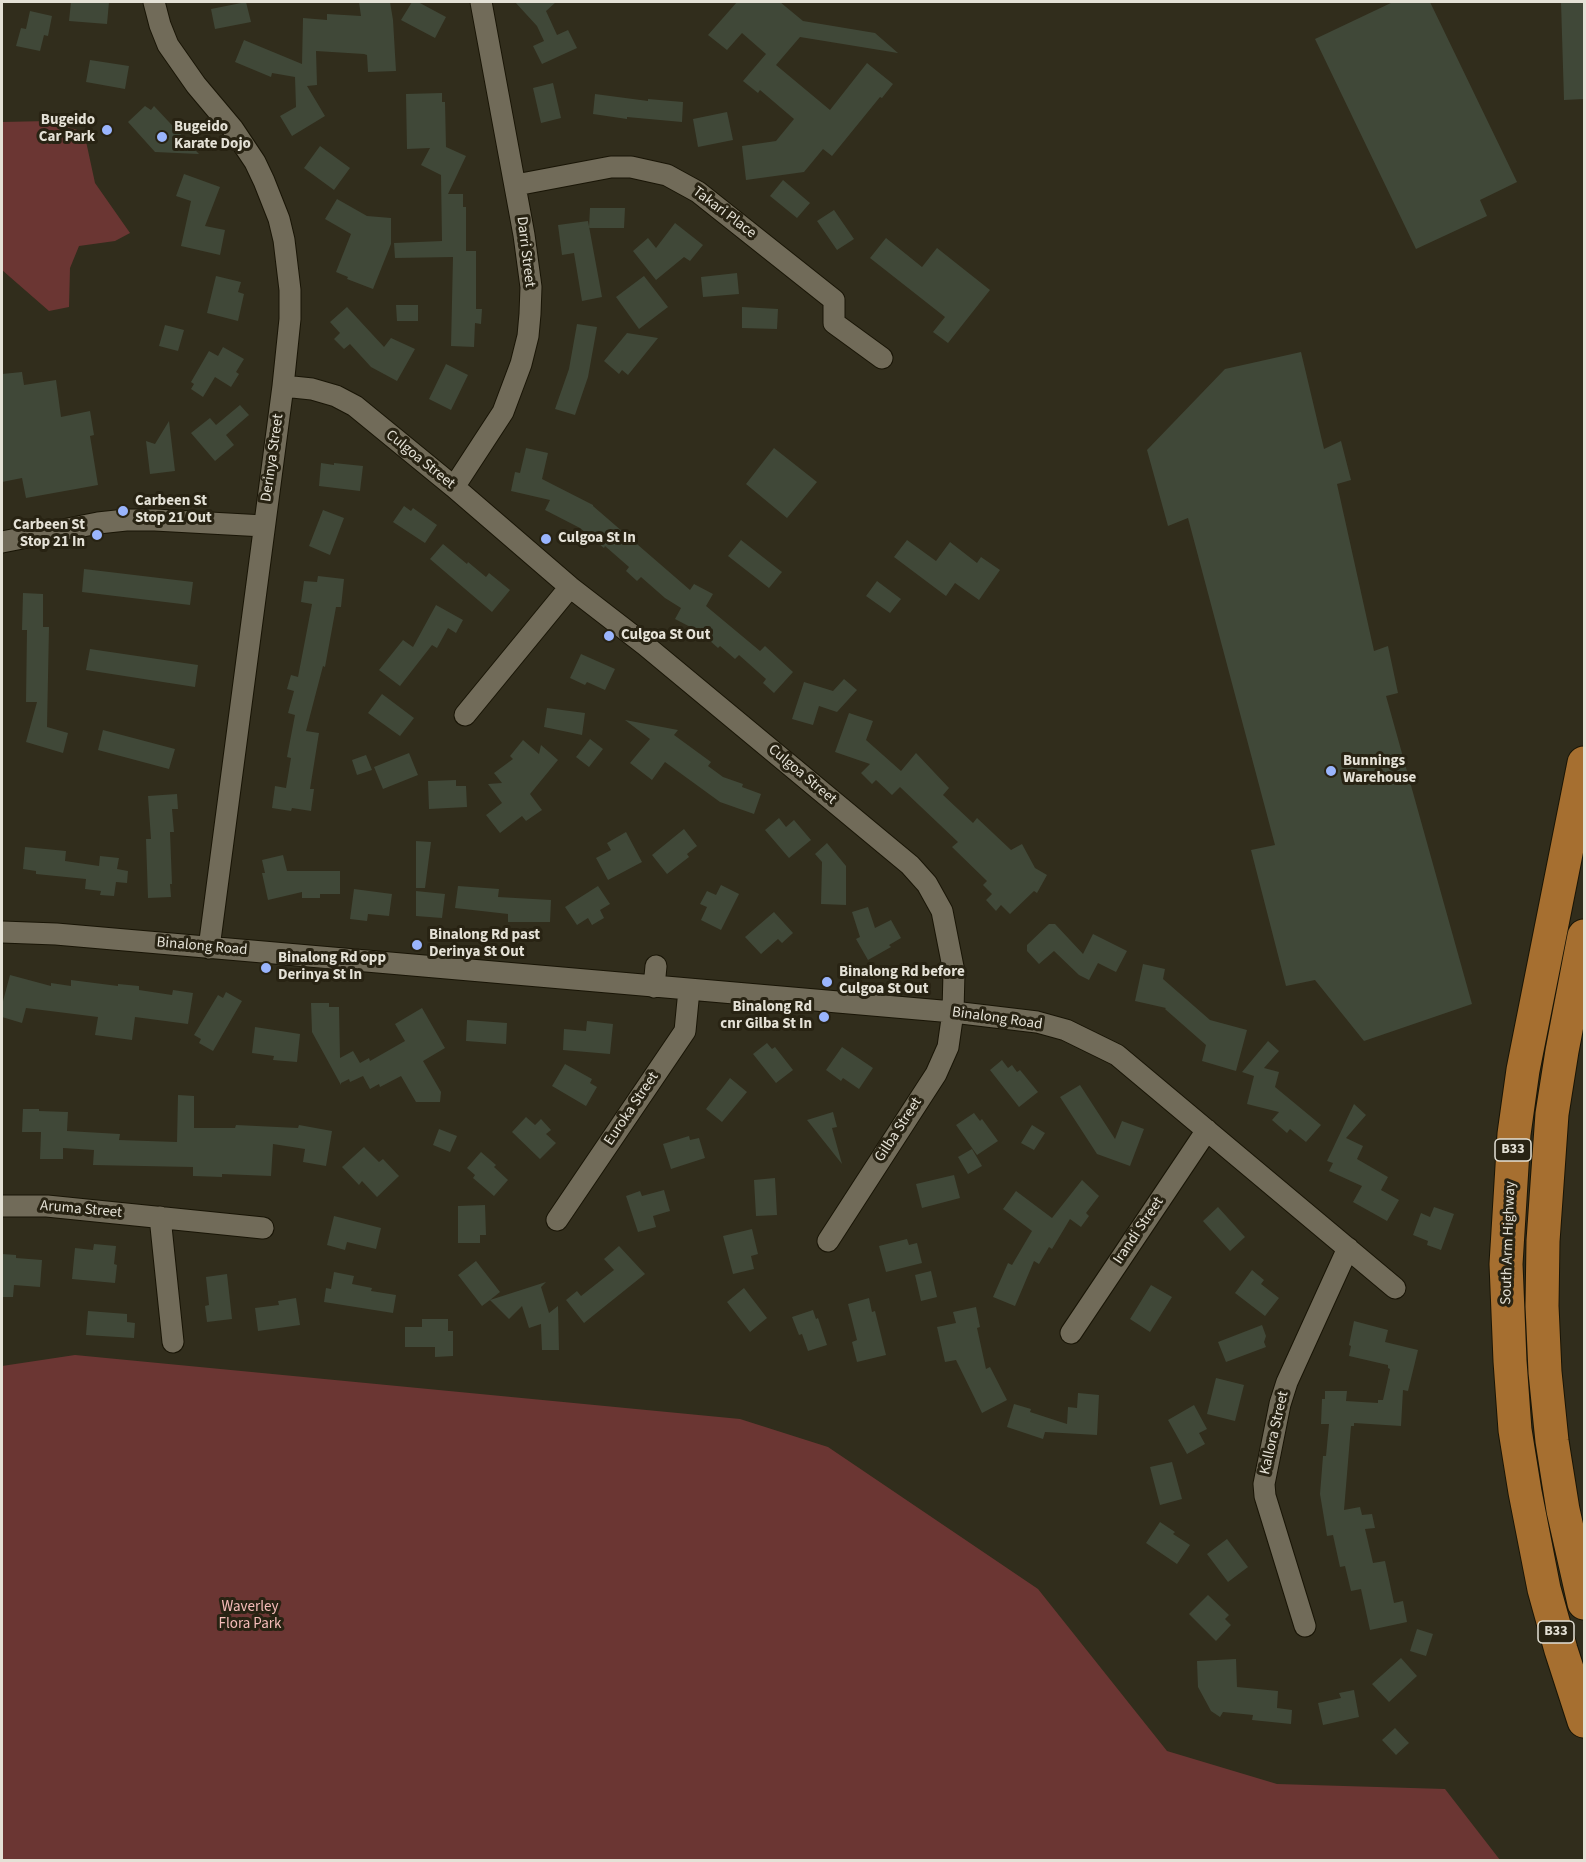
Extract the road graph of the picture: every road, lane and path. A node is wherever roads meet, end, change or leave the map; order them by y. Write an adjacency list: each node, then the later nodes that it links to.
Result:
1 (154, 2): 5 (street, Derinya Street)
2 (482, 2): 3 (street, Darri Street)
3 (516, 185): 4 (street, Takari Place); 6 (street, Darri Street)
4 (882, 358)
5 (283, 386): 6 (street, Culgoa Street); 7 (street, Derinya Street)
6 (454, 487): 9 (street, Culgoa Street)
7 (264, 526): 8 (street); 14 (street, Derinya Street)
8 (2, 542)
9 (570, 587): 10 (street); 18 (street, Culgoa Street)
10 (465, 715)
11 (1584, 763): 31 (main road, South Arm Highway / B33)
12 (2, 932): 14 (street, Binalong Road)
13 (1584, 936): 29 (main road, B33)
14 (209, 948): 16 (street, Binalong Road)
15 (656, 966): 16 (street)
16 (654, 987): 17 (street, Binalong Road)
17 (689, 990): 18 (street, Binalong Road); 22 (street, Euroka Street)
18 (953, 1012): 19 (street, Binalong Road); 24 (street, Gilba Street)
19 (1207, 1130): 25 (street, Binalong Road); 27 (street, Irandi Street)
20 (2, 1206): 21 (street, Aruma Street)
21 (160, 1217): 23 (street, Aruma Street); 28 (street)
22 (557, 1220)
23 (263, 1228)
24 (828, 1242)
25 (1348, 1248): 26 (street, Binalong Road); 30 (street, Kallora Street)
26 (1395, 1288)
27 (1071, 1333)
28 (173, 1342)
29 (1584, 1603)
30 (1305, 1626)
31 (1584, 1721)

